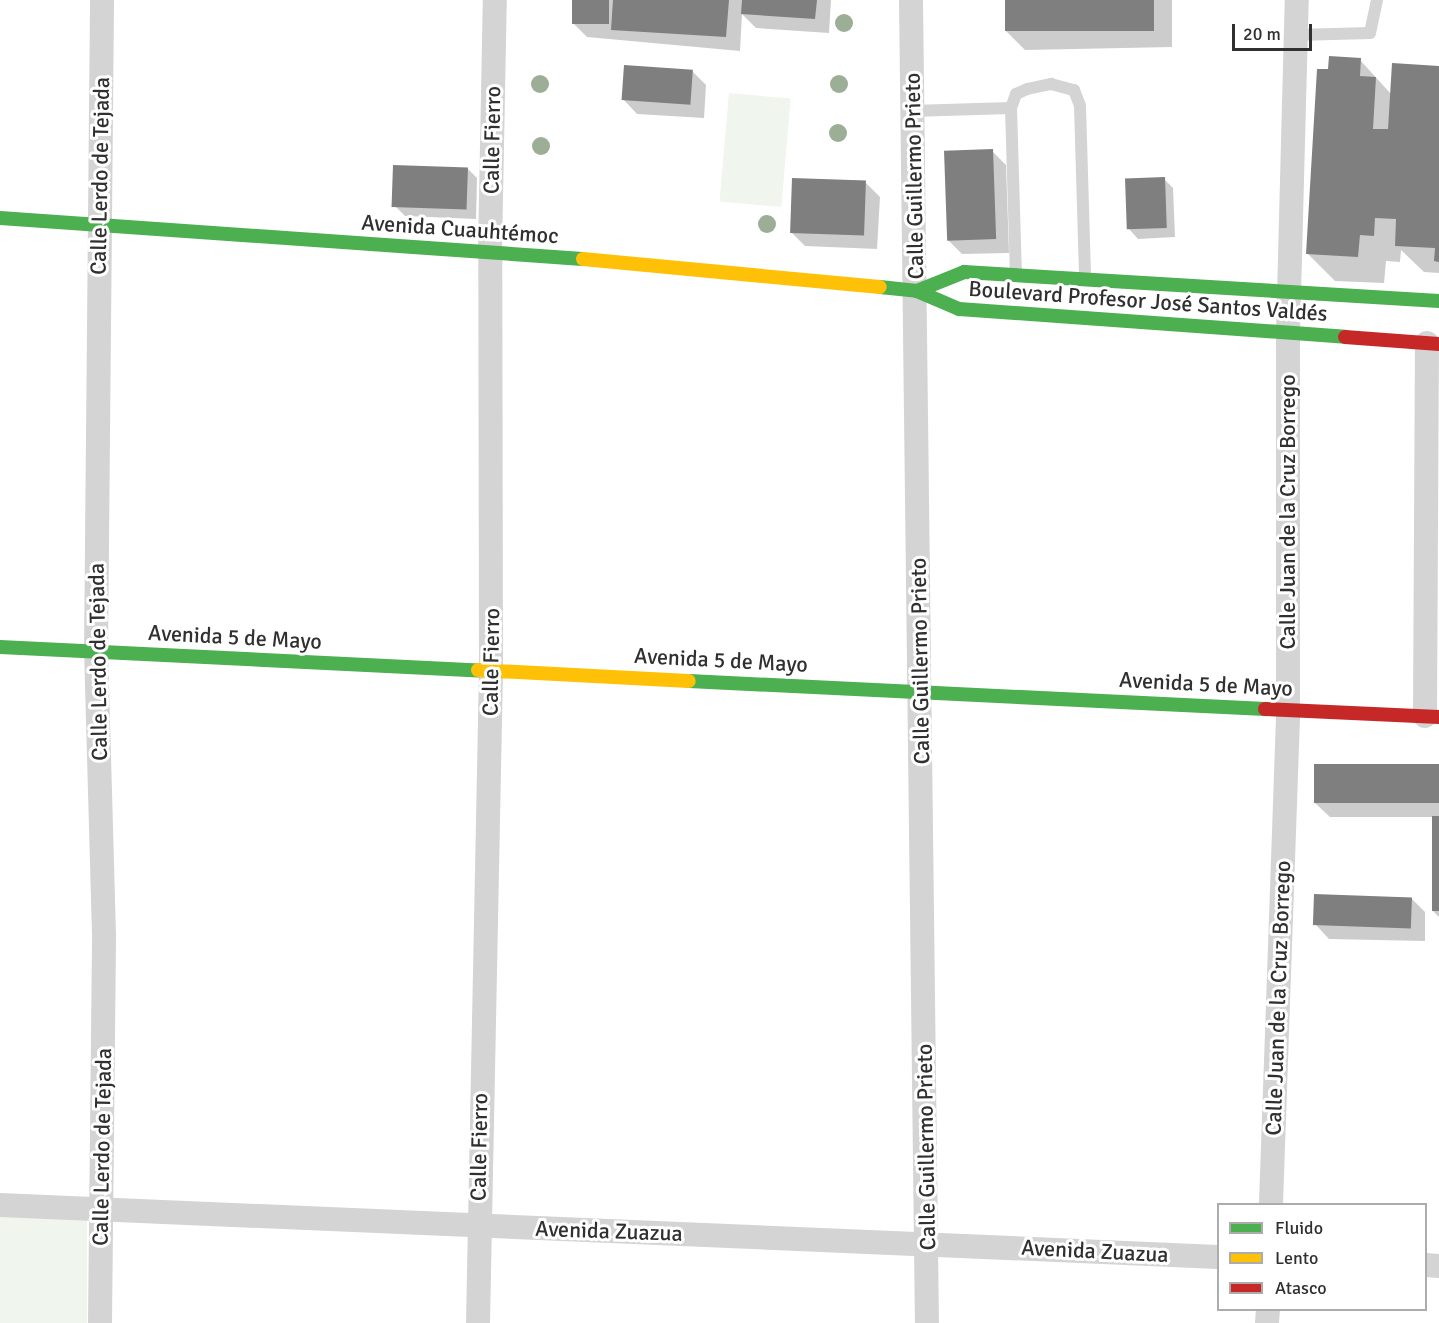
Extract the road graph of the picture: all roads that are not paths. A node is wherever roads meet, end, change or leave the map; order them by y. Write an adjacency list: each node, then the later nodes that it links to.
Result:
1 (102, 0): 10 (street, Calle Lerdo de Tejada)
2 (495, 0): 11 (street, Calle Fierro)
3 (911, 0): 8 (street, Calle Guillermo Prieto)
4 (1297, 0): 6 (street, Calle Juan de la Cruz Borrego)
5 (1377, 0): 6 (lane)
6 (1296, 35): 14 (street, Calle Juan de la Cruz Borrego)
7 (1011, 108): 8 (lane); 12 (lane); 13 (lane)
8 (911, 111): 15 (street, Calle Guillermo Prieto)
9 (0, 218): 10 (main road, Avenida Cuauhtémoc)
10 (99, 225): 11 (main road, Avenida Cuauhtémoc); 20 (street, Calle Lerdo de Tejada)
11 (490, 250): 15 (main road, Avenida Cuauhtémoc); 21 (street, Calle Fierro)
12 (1016, 274): 13 (main road, Boulevard Profesor José Santos Valdés); 15 (main road, Boulevard Profesor José Santos Valdés)
13 (1085, 278): 14 (main road, Boulevard Profesor José Santos Valdés)
14 (1289, 290): 16 (main road, Boulevard Profesor José Santos Valdés); 17 (street, Calle Juan de la Cruz Borrego)
15 (917, 291): 17 (main road, Boulevard Profesor José Santos Valdés); 22 (street, Calle Guillermo Prieto)
16 (1439, 301)
17 (1288, 333): 18 (main road, Boulevard Profesor José Santos Valdés); 23 (street, Calle Juan de la Cruz Borrego)
18 (1433, 343): 24 (street)
19 (0, 647): 20 (main road, Avenida 5 de Mayo)
20 (96, 652): 21 (main road, Avenida 5 de Mayo); 27 (street, Calle Lerdo de Tejada)
21 (491, 669): 22 (main road, Avenida 5 de Mayo); 28 (street, Calle Fierro)
22 (920, 691): 23 (main road, Avenida 5 de Mayo); 29 (street, Calle Guillermo Prieto)
23 (1288, 709): 24 (main road, Avenida 5 de Mayo); 25 (street, Calle Juan de la Cruz Borrego)
24 (1432, 716)
25 (1270, 1203)
26 (0, 1205): 27 (street, Avenida Zuazua)
27 (102, 1206): 28 (street, Avenida Zuazua); 31 (street, Calle Lerdo de Tejada)
28 (477, 1226): 29 (street, Avenida Zuazua); 32 (street, Calle Fierro)
29 (928, 1243): 30 (street, Avenida Zuazua); 33 (street, Calle Guillermo Prieto)
30 (1217, 1257)
31 (100, 1323)
32 (478, 1323)
33 (927, 1323)

